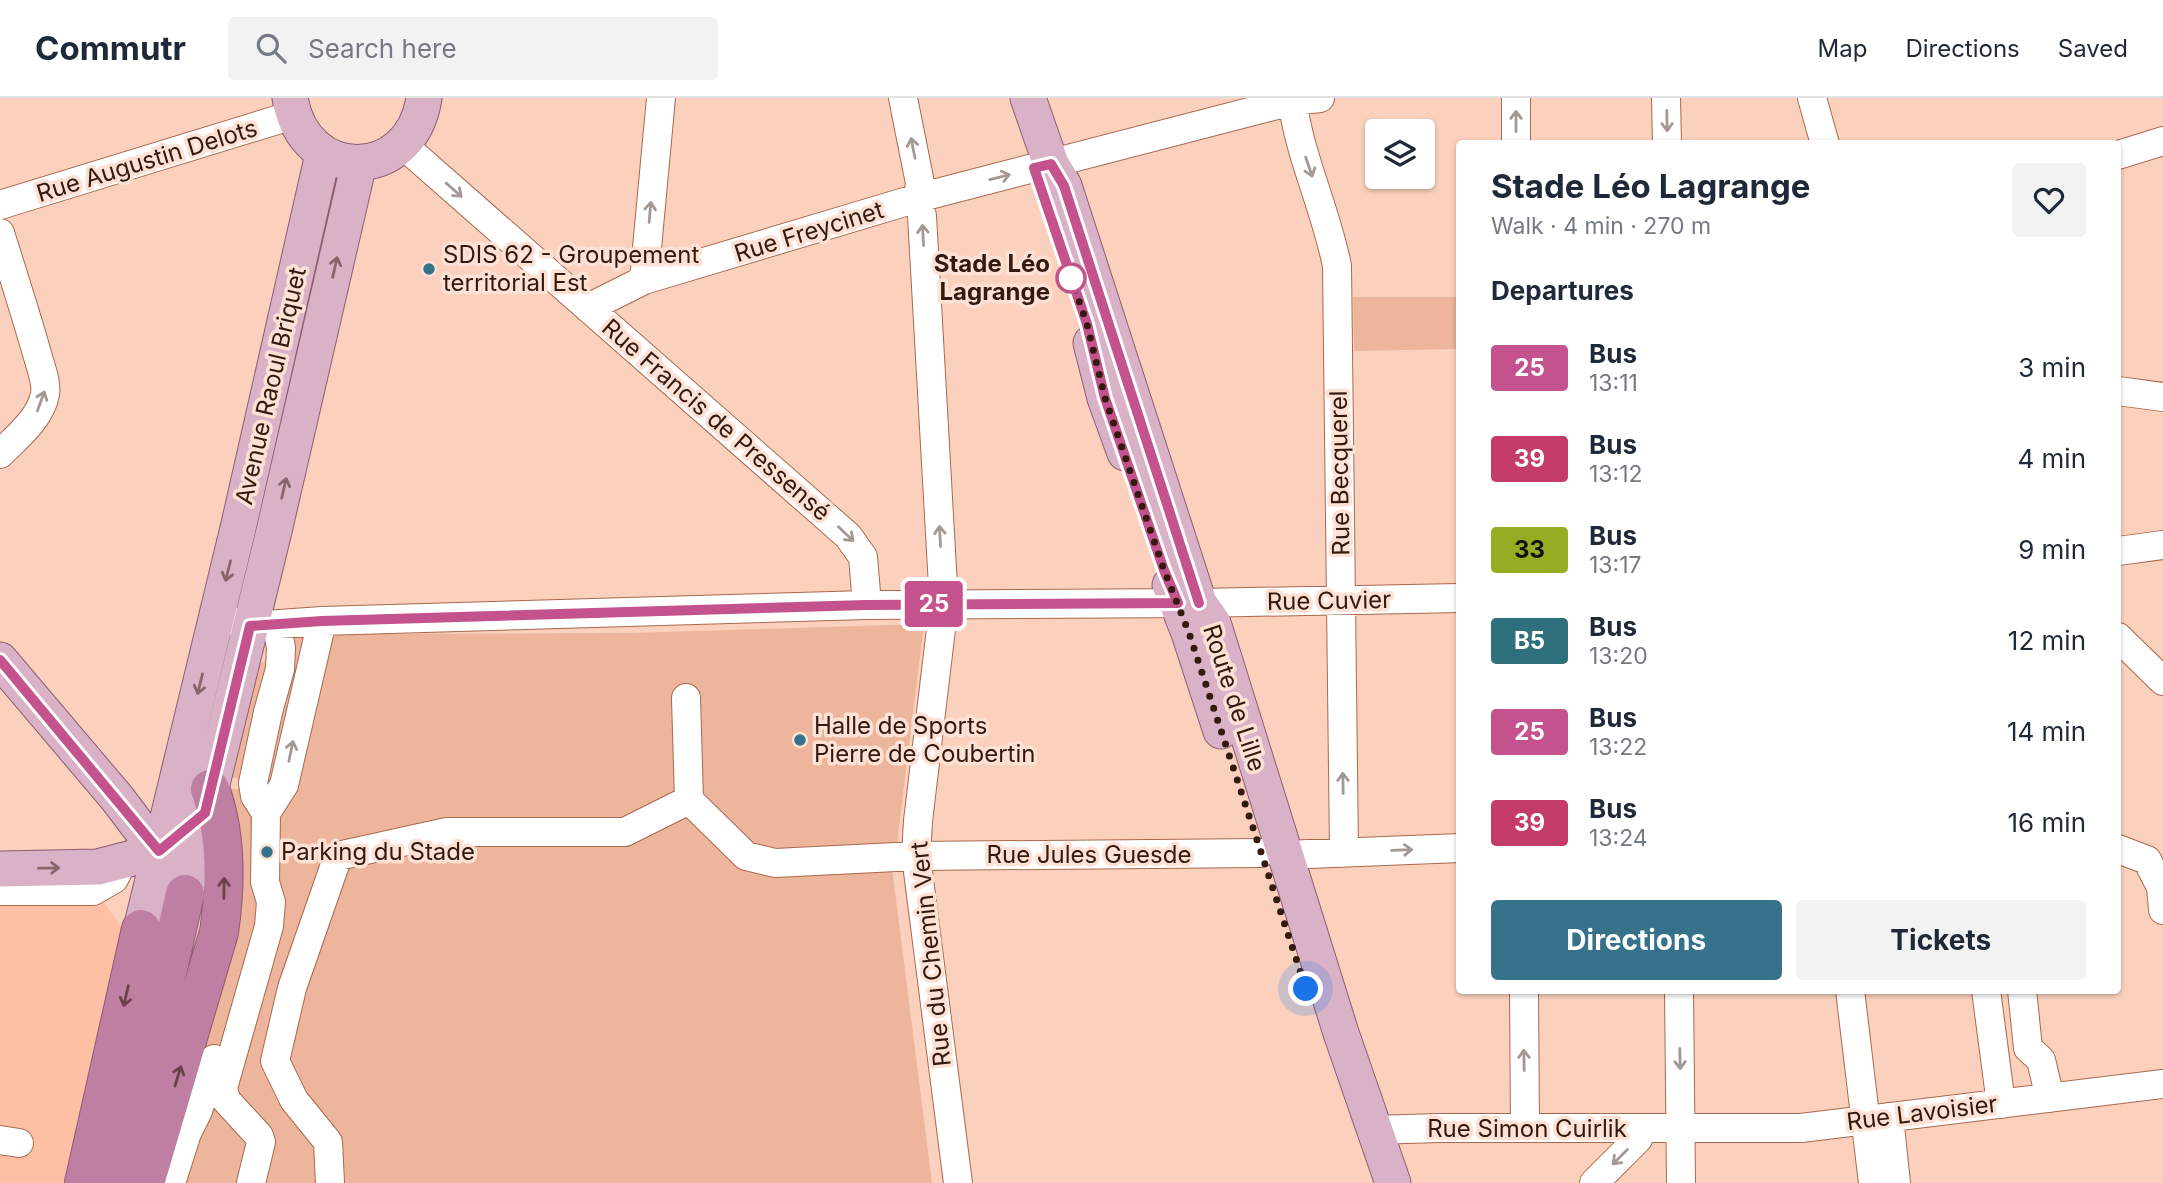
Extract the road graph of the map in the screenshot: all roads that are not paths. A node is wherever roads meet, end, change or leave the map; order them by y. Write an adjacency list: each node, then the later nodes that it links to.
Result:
1 (424, 98): 16 (main road)
2 (661, 98): 24 (street, one-way to 2)
3 (903, 98): 21 (street, Rue du Chemin Vert, one-way to 3)
4 (1007, 98): 20 (main road, Route de Lille)
5 (1020, 98): 20 (street)
6 (1028, 98): 20 (main road, Route de Lille)
7 (1516, 98): 12 (street, one-way to 7)
8 (1666, 98): 13 (street, one-way to 13)
9 (1812, 98): 14 (street)
10 (1301, 99): 20 (street, Rue Freycinet); 34 (street, Rue Becquerel, one-way to 34)
11 (291, 107): 17 (main road); 22 (street, Rue Augustin Delots)
12 (1516, 140)
13 (1667, 140)
14 (1824, 140)
15 (2163, 141): 18 (street)
16 (403, 145): 19 (main road); 25 (street, Rue Francis de Pressensé, one-way to 25)
17 (323, 153): 19 (main road); 29 (main road, Avenue Raoul Briquet)
18 (2121, 154)
19 (359, 163): 30 (main road, Avenue Raoul Briquet, one-way to 19)
20 (1043, 166): 21 (street, Rue Freycinet, one-way to 20); 35 (main road, Route de Lille)
21 (918, 198): 24 (street, Rue Freycinet); 36 (street, Rue du Chemin Vert, one-way to 21)
22 (0, 205)
23 (0, 233): 28 (street, one-way to 23)
24 (644, 280): 25 (street, Rue Freycinet)
25 (588, 307): 37 (street, Rue Francis de Pressensé, one-way to 37)
26 (2121, 391): 27 (street)
27 (2163, 397)
28 (0, 454)
29 (239, 524): 30 (street); 38 (main road, Avenue Raoul Briquet, one-way to 38)
30 (274, 531): 40 (main road, Avenue Raoul Briquet)
31 (2163, 545): 32 (street)
32 (2121, 551)
33 (1456, 598): 34 (street, Rue Cuvier)
34 (1341, 601): 35 (street, Rue Cuvier); 51 (street, Rue Becquerel, one-way to 34)
35 (1189, 603): 36 (street, Rue Cuvier); 52 (main road, Route de Lille); 59 (street)
36 (944, 604): 37 (street, Rue Cuvier); 53 (street, Rue du Chemin Vert)
37 (867, 605): 39 (street, Rue Cuvier)
38 (216, 618): 40 (street); 50 (main road, Avenue Raoul Briquet, one-way to 50)
39 (322, 621): 40 (street, Rue Cuvier); 47 (street, one-way to 39)
40 (263, 625): 46 (main road, Avenue Raoul Briquet); 47 (street)
41 (2121, 640): 43 (street)
42 (0, 660): 50 (main road)
43 (2163, 681)
44 (686, 698): 45 (street)
45 (689, 800): 53 (street, Rue Jules Guesde); 82 (street)
46 (208, 801): 50 (main road); 58 (main road, Avenue Raoul Briquet); 63 (highway, one-way to 46)
47 (266, 813): 56 (street)
48 (1456, 848): 51 (street, Rue Jules Guesde, one-way to 48)
49 (2121, 850): 60 (street)
50 (159, 851): 55 (main road); 58 (main road); 61 (main road, Avenue Raoul Briquet)
51 (1344, 852): 52 (street, Rue Jules Guesde)
52 (1273, 854): 53 (street, Rue Jules Guesde); 59 (main road, Route de Lille); 62 (main road, Route de Lille)
53 (916, 856): 83 (street, Rue du Chemin Vert)
54 (0, 869): 55 (main road, one-way to 55)
55 (112, 869): 57 (street); 61 (main road)
56 (265, 882): 80 (street); 81 (street)
57 (0, 891)
58 (185, 894): 63 (highway); 78 (highway)
59 (1301, 906): 76 (main road, Route de Lille)
60 (2163, 910)
61 (141, 929): 77 (highway, one-way to 77)
62 (1297, 962): 84 (main road, Route de Lille); 85 (street)
63 (207, 979): 79 (highway, one-way to 63)
64 (1524, 994): 73 (street, one-way to 64)
65 (1679, 994): 75 (street, one-way to 75)
66 (1851, 994): 72 (street)
67 (1987, 994): 71 (street)
68 (2022, 994): 70 (street)
69 (2163, 1084): 70 (street, Rue Lavoisier)
70 (2050, 1098): 71 (street, Rue Lavoisier)
71 (2001, 1104): 72 (street, Rue Lavoisier)
72 (1877, 1119): 75 (street, Rue Lavoisier); 89 (street); 90 (street)
73 (1525, 1128): 74 (street, Rue Simon Cuirlik); 76 (street, Rue Simon Cuirlik)
74 (1642, 1128): 75 (street, Rue Simon Cuirlik); 87 (street, one-way to 87)
75 (1681, 1129): 88 (street)
76 (1373, 1130): 86 (main road, Route de Lille)
77 (84, 1183)
78 (119, 1183)
79 (145, 1183)
80 (171, 1183)
81 (251, 1183)
82 (330, 1183)
83 (958, 1183)
84 (1369, 1183)
85 (1381, 1183)
86 (1393, 1183)
87 (1594, 1183)
88 (1681, 1183)
89 (1873, 1183)
90 (1896, 1183)

